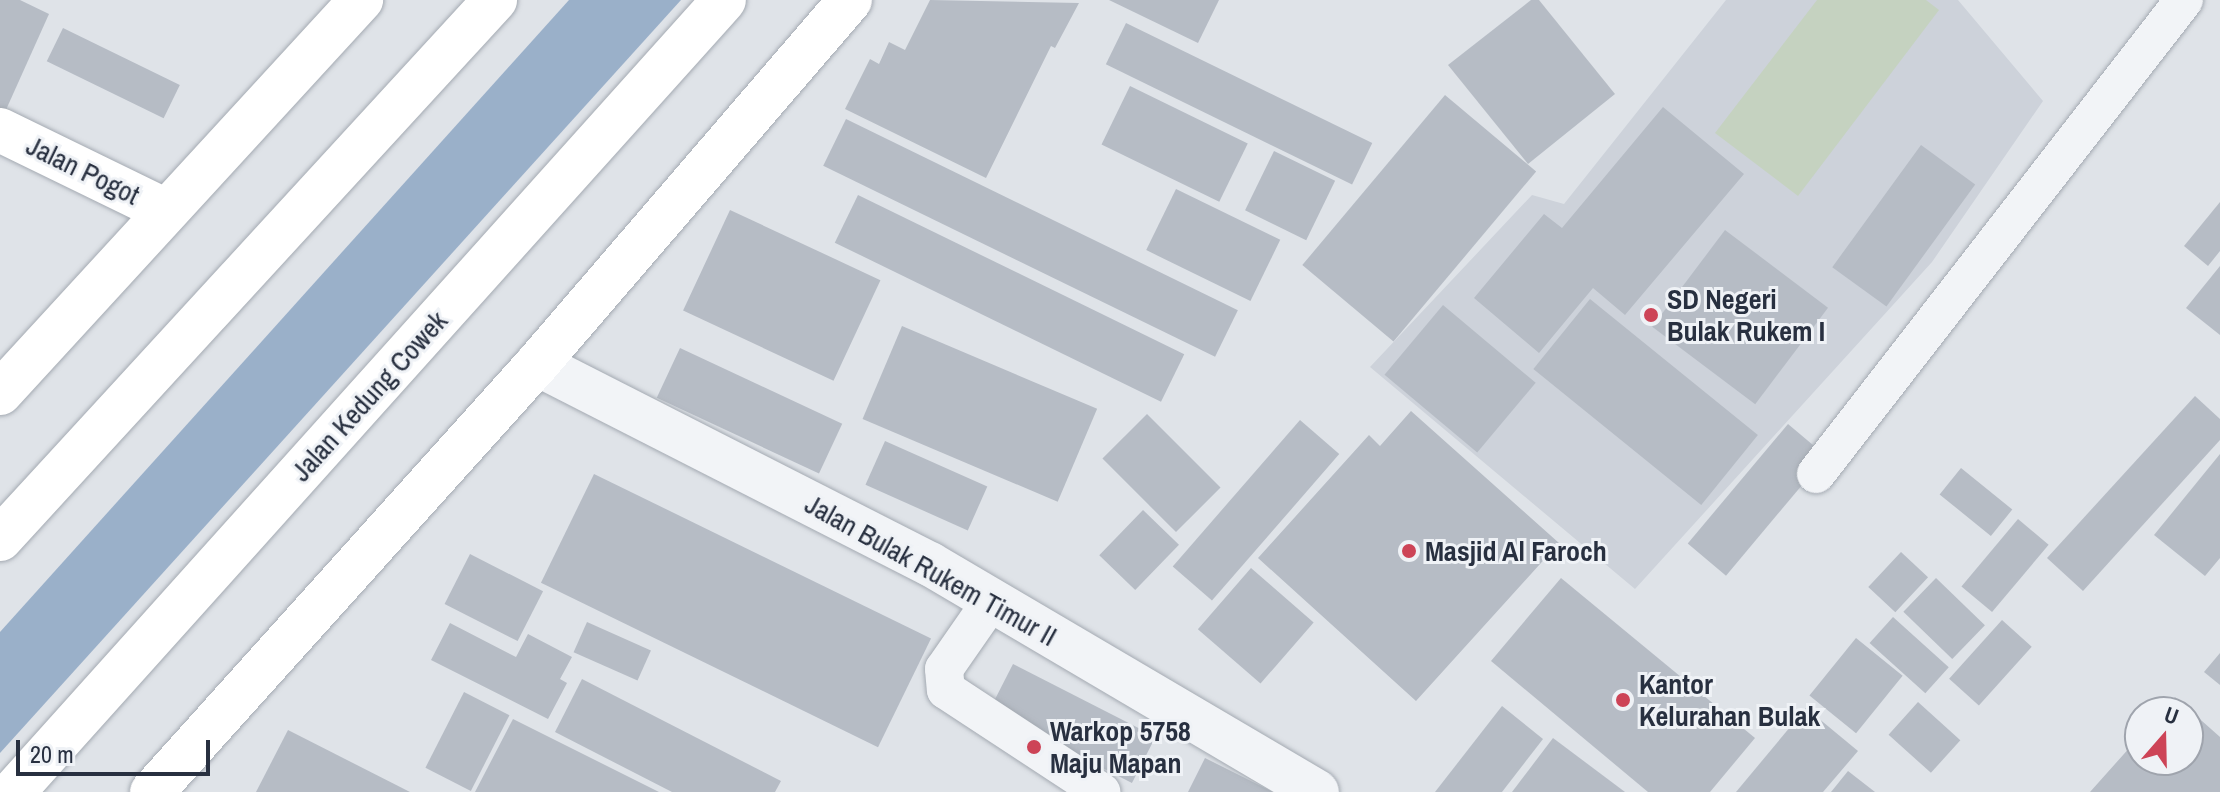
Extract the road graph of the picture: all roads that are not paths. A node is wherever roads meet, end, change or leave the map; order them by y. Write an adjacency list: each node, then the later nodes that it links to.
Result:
1 (361, 0): 7 (main road)
2 (495, 0): 11 (main road)
3 (724, 0): 13 (main road, Jalan Kedung Cowek)
4 (850, 0): 8 (main road)
5 (2184, 0): 10 (lane)
6 (0, 130): 7 (main road, Jalan Pogot)
7 (166, 211): 9 (main road)
8 (537, 364): 12 (street, Jalan Bulak Rukem Timur II); 14 (main road)
9 (0, 393)
10 (1816, 474)
11 (0, 539)
12 (992, 600): 15 (lane); 16 (street, Jalan Bulak Rukem Timur II)
13 (13, 792)
14 (152, 792)
15 (1101, 792)
16 (1317, 792)

